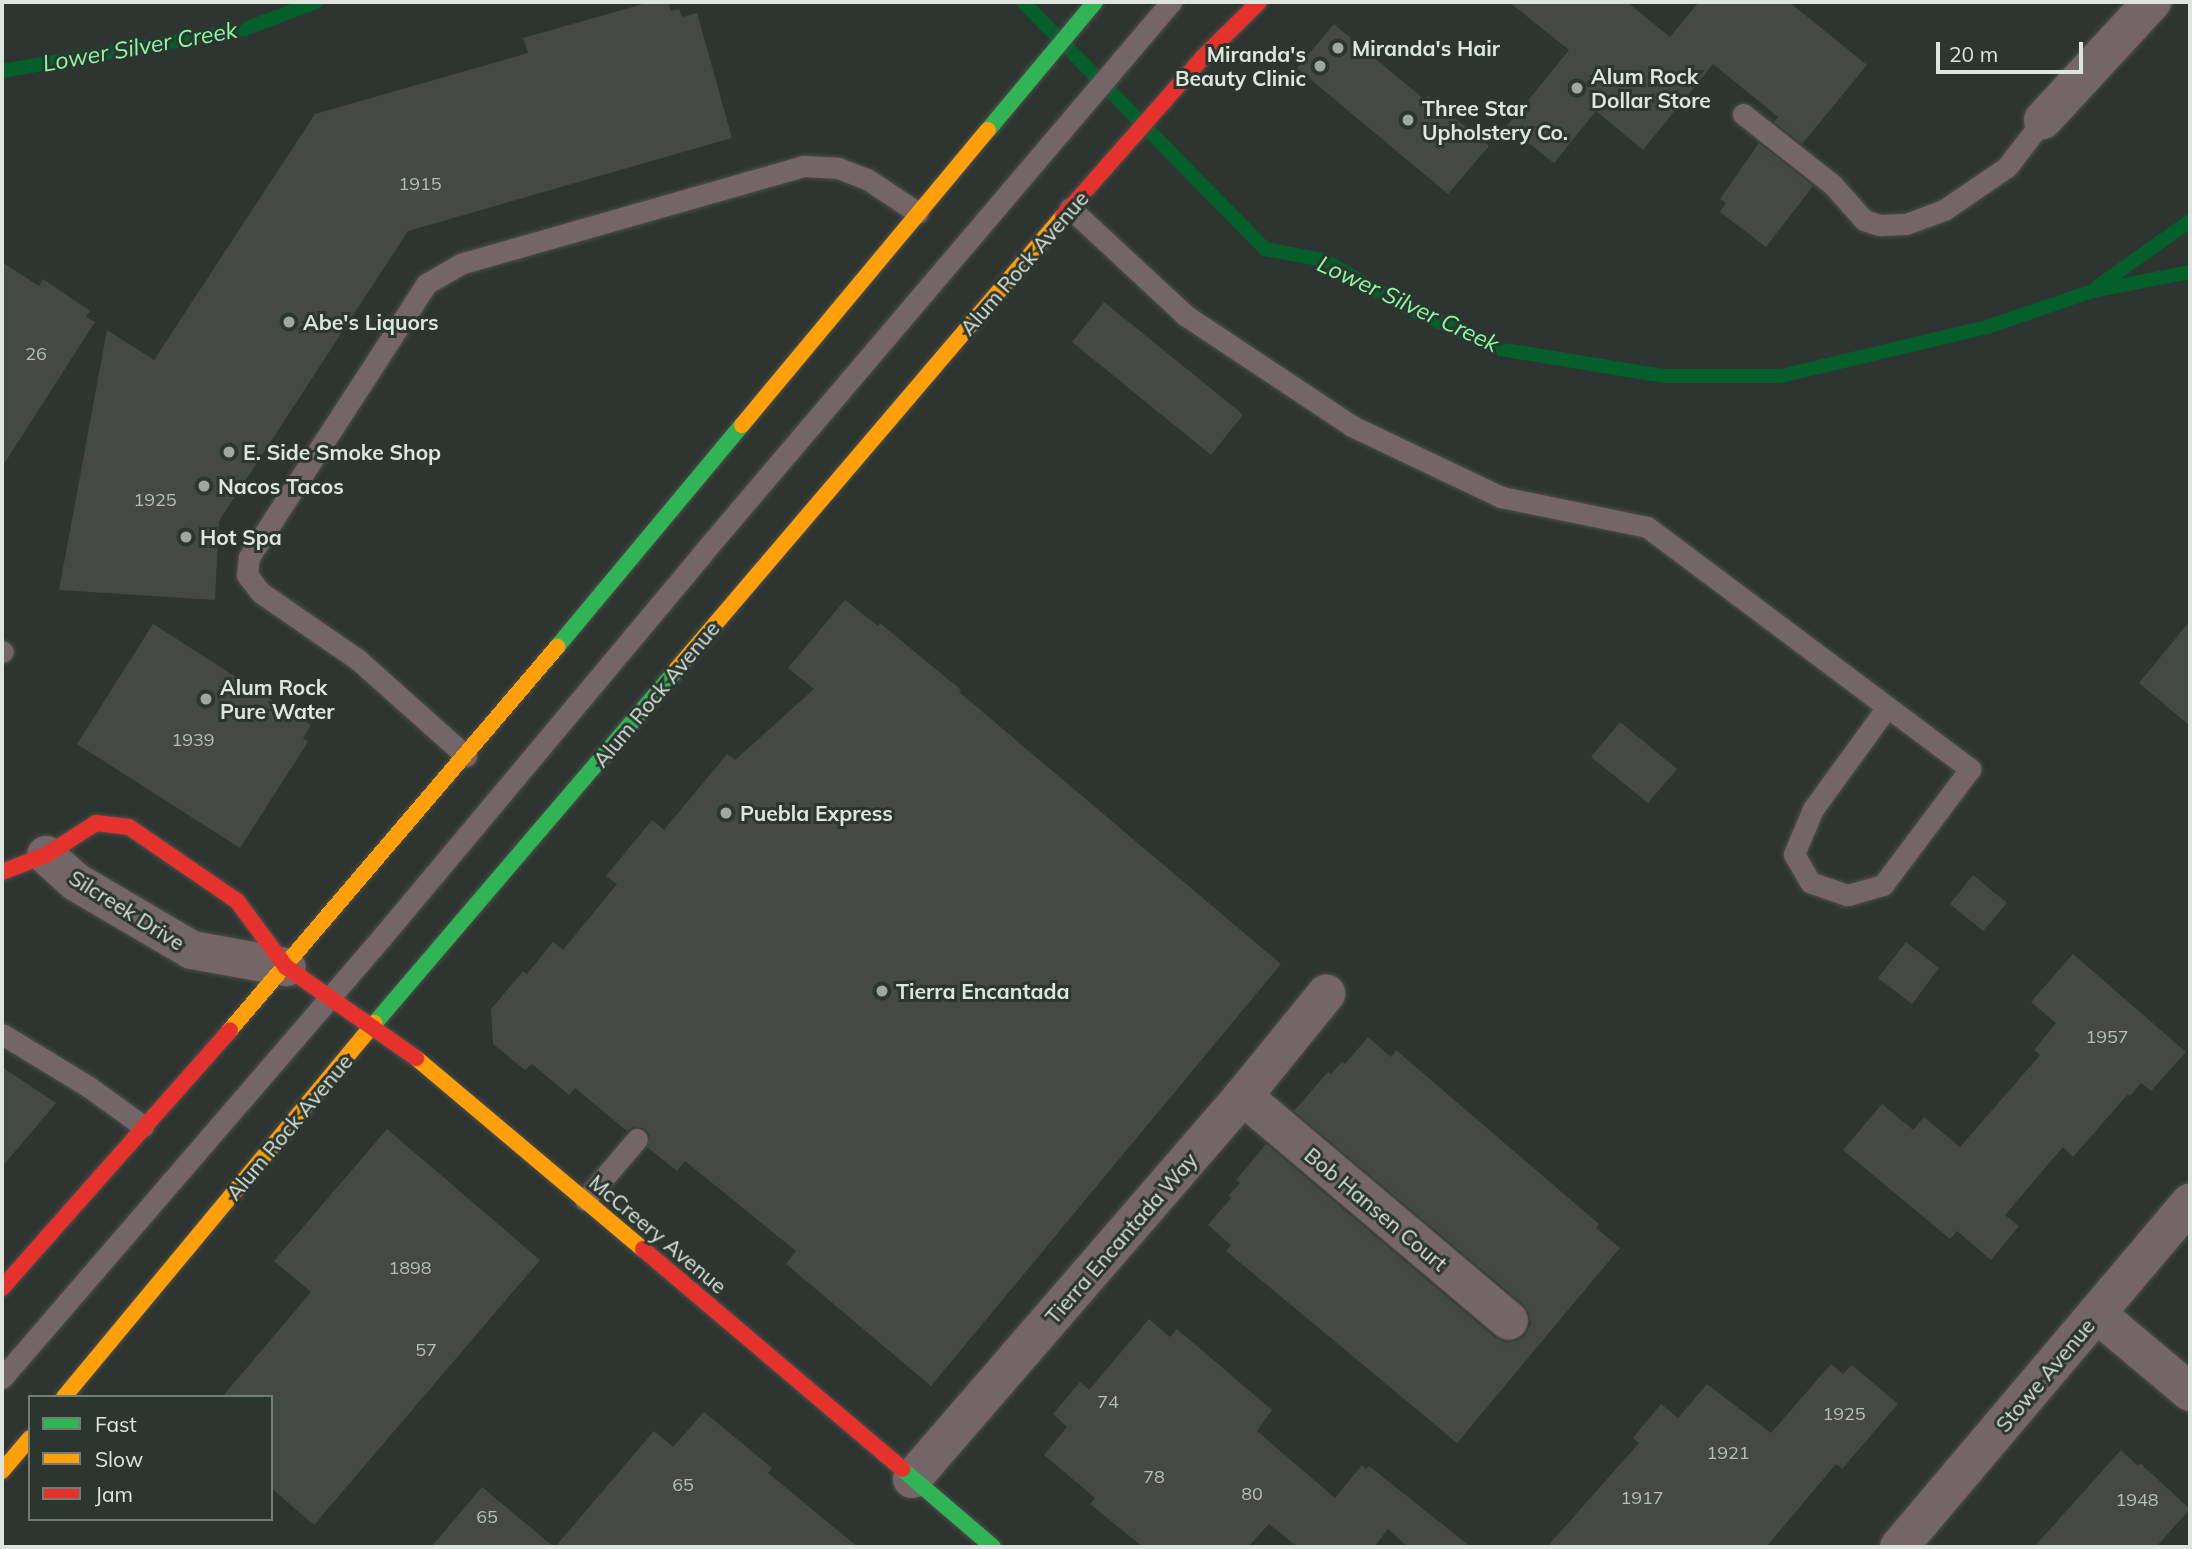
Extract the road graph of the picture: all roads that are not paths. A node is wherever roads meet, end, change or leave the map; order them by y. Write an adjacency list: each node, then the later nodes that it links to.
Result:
1 (1095, 2): 8 (main road)
2 (1171, 2): 15 (lane)
3 (1259, 2): 7 (main road, Alum Rock Avenue)
4 (2152, 2): 6 (street)
5 (1743, 114): 6 (lane)
6 (2043, 120)
7 (1070, 208): 9 (lane); 16 (main road, Alum Rock Avenue)
8 (918, 213): 10 (main road); 10 (lane)
9 (1887, 707): 9 (lane)
10 (466, 756): 13 (main road)
11 (46, 855): 12 (main road, Silcreek Drive); 13 (street, Silcreek Drive); 13 (main road, Silcreek Drive)
12 (2, 872)
13 (286, 967): 15 (main road, McCreery Avenue); 19 (main road)
14 (1326, 994): 18 (street, Tierra Encantada Way)
15 (330, 998): 16 (main road, McCreery Avenue); 26 (lane)
16 (373, 1029): 21 (main road, McCreery Avenue); 28 (main road, Alum Rock Avenue)
17 (2, 1034): 19 (lane)
18 (1243, 1096): 25 (street, Bob Hansen Court); 31 (street, Tierra Encantada Way)
19 (143, 1126): 23 (main road)
20 (637, 1139): 21 (lane)
21 (585, 1200): 31 (main road, McCreery Avenue)
22 (2190, 1203): 24 (street, Stowe Avenue)
23 (2, 1288)
24 (2097, 1314): 27 (street); 33 (street, Stowe Avenue)
25 (1509, 1321)
26 (2, 1378)
27 (2190, 1392)
28 (66, 1395)
29 (28, 1440): 30 (main road)
30 (2, 1471)
31 (912, 1479): 32 (main road, McCreery Avenue)
32 (993, 1547)
33 (1899, 1547)

